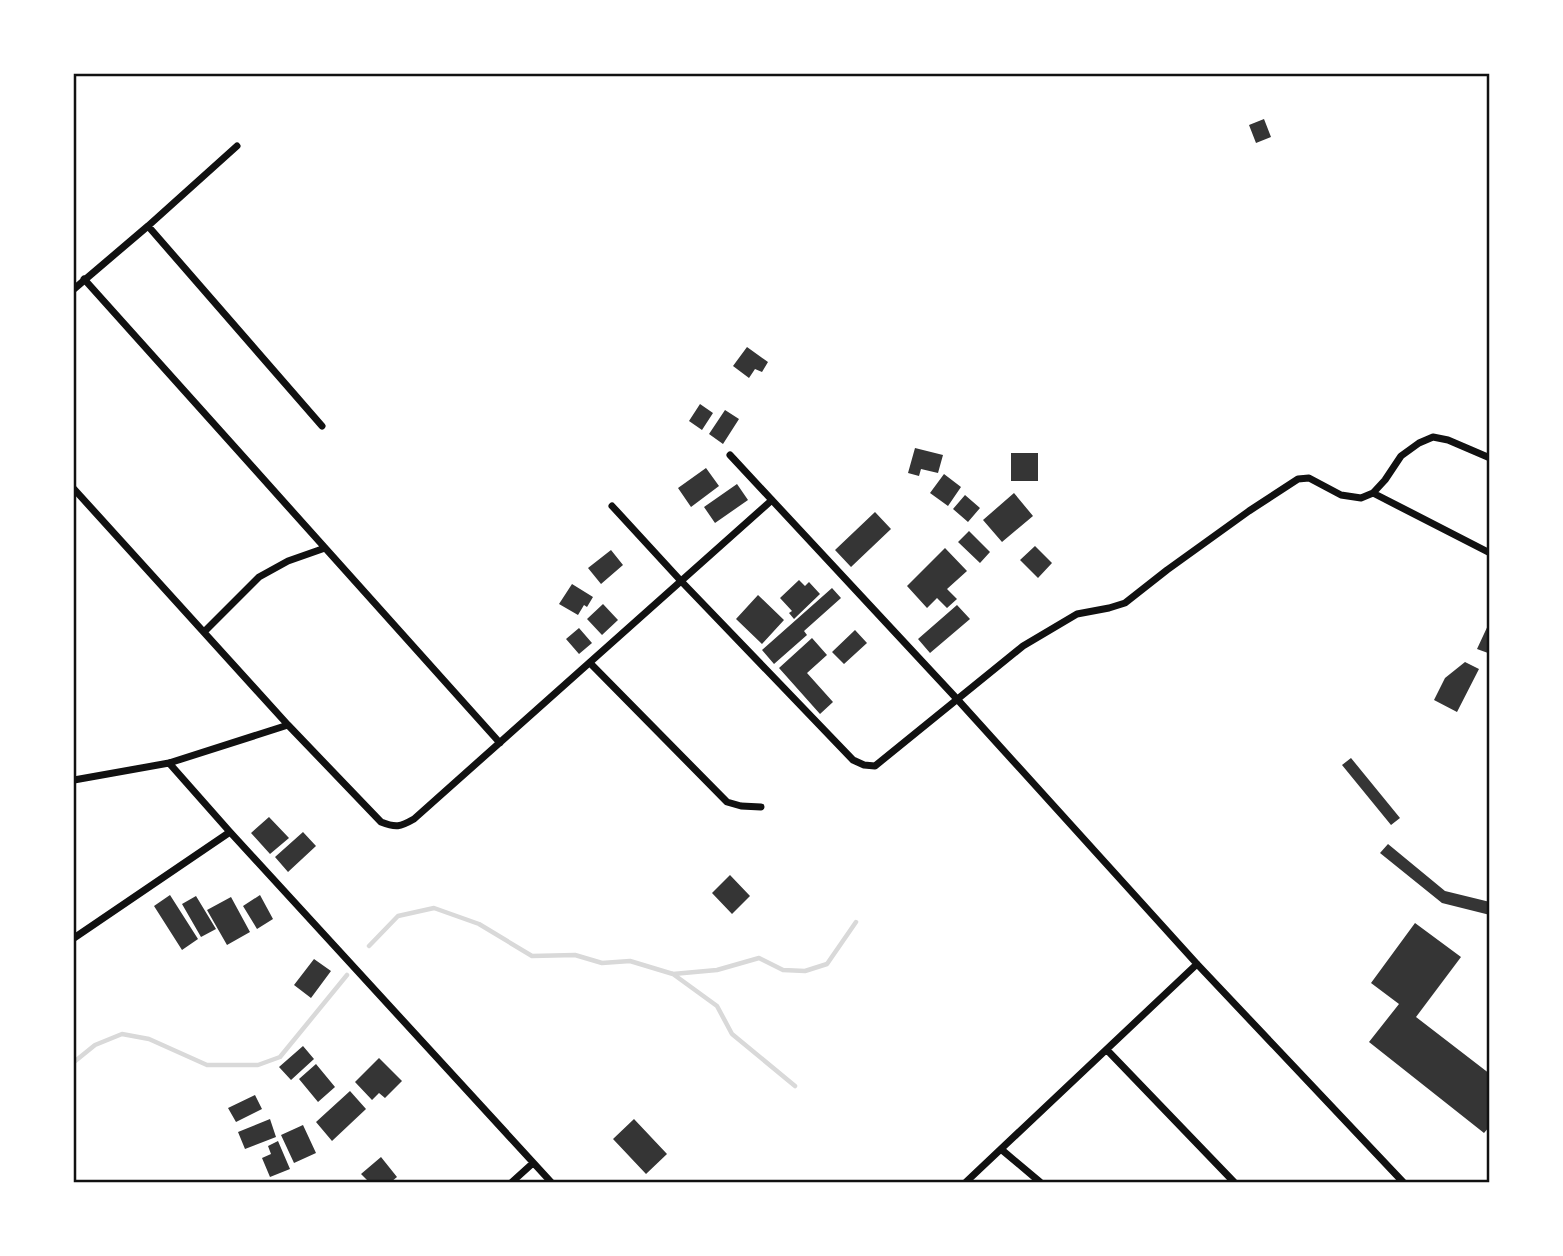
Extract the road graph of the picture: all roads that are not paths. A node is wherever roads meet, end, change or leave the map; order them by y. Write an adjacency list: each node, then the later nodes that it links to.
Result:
1 (237, 146): 2 (street)
2 (148, 226): 3 (street); 5 (street)
3 (84, 279): 4 (street); 12 (street)
4 (74, 289)
5 (323, 426)
6 (730, 455): 10 (street)
7 (1489, 458): 9 (street)
8 (74, 489): 15 (street)
9 (1373, 493): 13 (street); 17 (street)
10 (772, 500): 14 (street); 17 (street)
11 (612, 506): 14 (street)
12 (325, 548): 15 (street); 19 (street)
13 (1489, 553)
14 (681, 581): 16 (street); 17 (street)
15 (204, 632): 18 (street)
16 (590, 663): 19 (street); 22 (street)
17 (957, 699): 25 (street)
18 (288, 725): 19 (street); 20 (street)
19 (500, 743)
20 (169, 763): 21 (street); 23 (street)
21 (74, 780)
22 (761, 807)
23 (230, 832): 24 (street); 28 (street)
24 (74, 938)
25 (1197, 964): 26 (street); 34 (street)
26 (1107, 1050): 27 (street); 33 (street)
27 (1002, 1150): 31 (street); 32 (street)
28 (533, 1163): 29 (street); 30 (street)
29 (512, 1182)
30 (551, 1182)
31 (967, 1182)
32 (1040, 1182)
33 (1234, 1182)
34 (1404, 1182)

